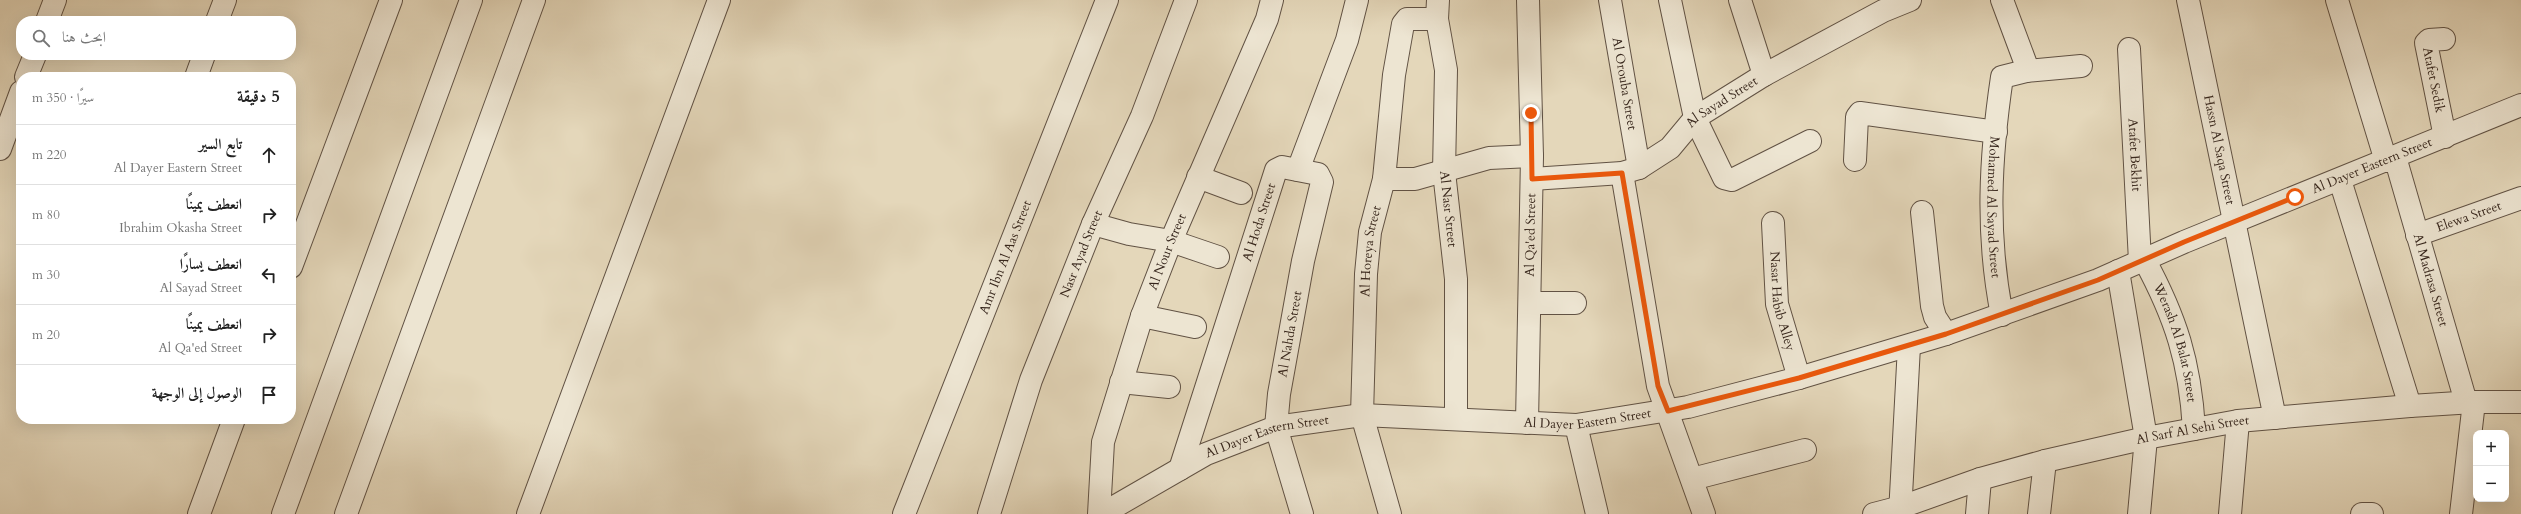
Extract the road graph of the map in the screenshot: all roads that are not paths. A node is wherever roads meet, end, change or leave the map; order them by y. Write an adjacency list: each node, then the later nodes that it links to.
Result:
1 (55, 0): 21 (street)
2 (225, 0): 22 (street)
3 (391, 0): 57 (street)
4 (471, 0): 92 (street)
5 (534, 0): 93 (street)
6 (719, 0): 94 (street)
7 (1107, 0): 95 (street, Amr Ibn Al Aas Street)
8 (1186, 0): 54 (street, Nasr Ayad Street)
9 (1272, 0): 45 (street, Al Nour Street)
10 (1357, 0): 42 (street)
11 (1528, 0): 39 (street, Al Qa'ed Street)
12 (1610, 0): 43 (street, Al Orouba Street)
13 (1670, 0): 34 (street)
14 (1740, 0): 31 (street)
15 (1910, 0): 19 (street, Al Sayad Street)
16 (2002, 0): 28 (street)
17 (2188, 0): 52 (street, Hassn Al Saqa Street)
18 (2337, 0): 40 (street, Al Madrasa Street)
19 (1881, 6): 31 (street, Al Sayad Street)
20 (1438, 9): 44 (street, Al Nasr Street); 46 (street, Al Horeya Street)
21 (49, 16)
22 (219, 16)
23 (2444, 40): 36 (street, Atafet Sedik)
24 (2129, 49): 59 (street, Atafet Bekhit)
25 (33, 60): 29 (street)
26 (202, 60): 30 (street)
27 (2081, 66): 28 (street, Mohamed Al Sayad Street)
28 (2026, 71): 35 (street, Mohamed Al Sayad Street)
29 (28, 72)
30 (198, 72)
31 (1764, 75): 34 (street, Al Sayad Street)
32 (16, 105): 38 (street)
33 (2521, 105): 36 (street, Al Dayer Eastern Street)
34 (1695, 118): 37 (street); 43 (street, Al Sayad Street)
35 (1996, 132): 41 (street); 63 (street, Mohamed Al Sayad Street)
36 (2445, 137): 40 (street, Al Dayer Eastern Street)
37 (1810, 141)
38 (0, 148)
39 (1532, 156): 44 (street); 47 (street, Al Qa'ed Street)
40 (2391, 159): 48 (street, Al Dayer Eastern Street); 55 (street, Al Madrasa Street)
41 (1855, 160)
42 (1298, 170): 82 (street, Al Nahda Street); 87 (street, Al Hoda Street)
43 (1630, 171): 47 (street, Al Sayad Street); 74 (street, Al Orouba Street)
44 (1444, 172): 46 (street); 77 (street, Al Nasr Street)
45 (1198, 177): 49 (street); 56 (street, Al Nour Street)
46 (1384, 179): 75 (street, Al Horeya Street)
47 (1532, 179): 61 (street, Al Qa'ed Street)
48 (2340, 180): 52 (street, Al Dayer Eastern Street); 73 (street)
49 (1241, 193)
50 (2520, 201): 55 (street, Elewa Street)
51 (1922, 212): 66 (street)
52 (2236, 221): 59 (street, Al Dayer Eastern Street); 76 (street, Hassn Al Saqa Street)
53 (1773, 223): 68 (street, Nasar Habib Alley)
54 (1093, 224): 56 (street); 96 (street, Nasr Ayad Street)
55 (2417, 235): 71 (street, Al Madrasa Street)
56 (1171, 241): 58 (street); 64 (street, Al Nour Street)
57 (296, 254)
58 (1218, 257)
59 (2142, 260): 60 (street, Al Dayer Eastern Street); 83 (street, Werash Al Balat Street)
60 (2118, 271): 63 (street, Al Dayer Eastern Street); 84 (street)
61 (1530, 303): 62 (street); 79 (street, Al Qa'ed Street)
62 (1575, 303)
63 (2002, 315): 66 (street, Al Dayer Eastern Street)
64 (1142, 316): 65 (street); 69 (street, Al Nour Street)
65 (1195, 327)
66 (1946, 334): 67 (street, Al Dayer Eastern Street)
67 (1909, 346): 68 (street, Al Dayer Eastern Street); 90 (street)
68 (1799, 378): 74 (street, Al Dayer Eastern Street)
69 (1121, 382): 70 (street); 97 (street, Al Nour Street)
70 (1169, 387)
71 (2470, 402): 72 (street, Al Sarf Al Sehi Street); 73 (street, Al Sarf Al Sehi Street); 110 (street)
72 (2521, 402)
73 (2410, 406): 76 (street, Al Sarf Al Sehi Street)
74 (1668, 411): 81 (street, Al Dayer Eastern Street); 88 (street, Al Orouba Street)
75 (1362, 415): 77 (street, Al Dayer Eastern Street); 82 (street, Al Dayer Eastern Street); 100 (street, Al Horeya Street)
76 (2275, 418): 78 (street, Al Sarf Al Sehi Street)
77 (1456, 419): 79 (street, Al Dayer Eastern Street)
78 (2238, 421): 83 (street, Al Sarf Al Sehi Street); 107 (street)
79 (1527, 423): 81 (street, Al Dayer Eastern Street)
80 (232, 424): 91 (street)
81 (1576, 425): 101 (street)
82 (1276, 427): 87 (street, Al Dayer Eastern Street); 99 (street, Al Nahda Street)
83 (2194, 429): 84 (street, Al Sarf Al Sehi Street)
84 (2146, 438): 86 (street, Al Sarf Al Sehi Street); 106 (street)
85 (1805, 450): 88 (street)
86 (2045, 461): 89 (street, Al Sarf Al Sehi Street); 105 (street)
87 (1180, 469): 98 (street, Al Dayer Eastern Street)
88 (1692, 479): 102 (street, Al Orouba Street)
89 (1980, 479): 90 (street, Al Sarf Al Sehi Street); 104 (street)
90 (1900, 511): 103 (street, Al Sarf Al Sehi Street)
91 (199, 514)
92 (283, 514)
93 (346, 514)
94 (528, 514)
95 (904, 514)
96 (989, 514)
97 (1099, 514)
98 (1102, 514)
99 (1302, 514)
100 (1390, 514)
101 (1597, 514)
102 (1704, 514)
103 (1874, 514)
104 (1977, 514)
105 (2040, 514)
106 (2139, 514)
107 (2230, 514)
108 (2362, 514): 109 (street)
109 (2372, 514)
110 (2461, 514)

